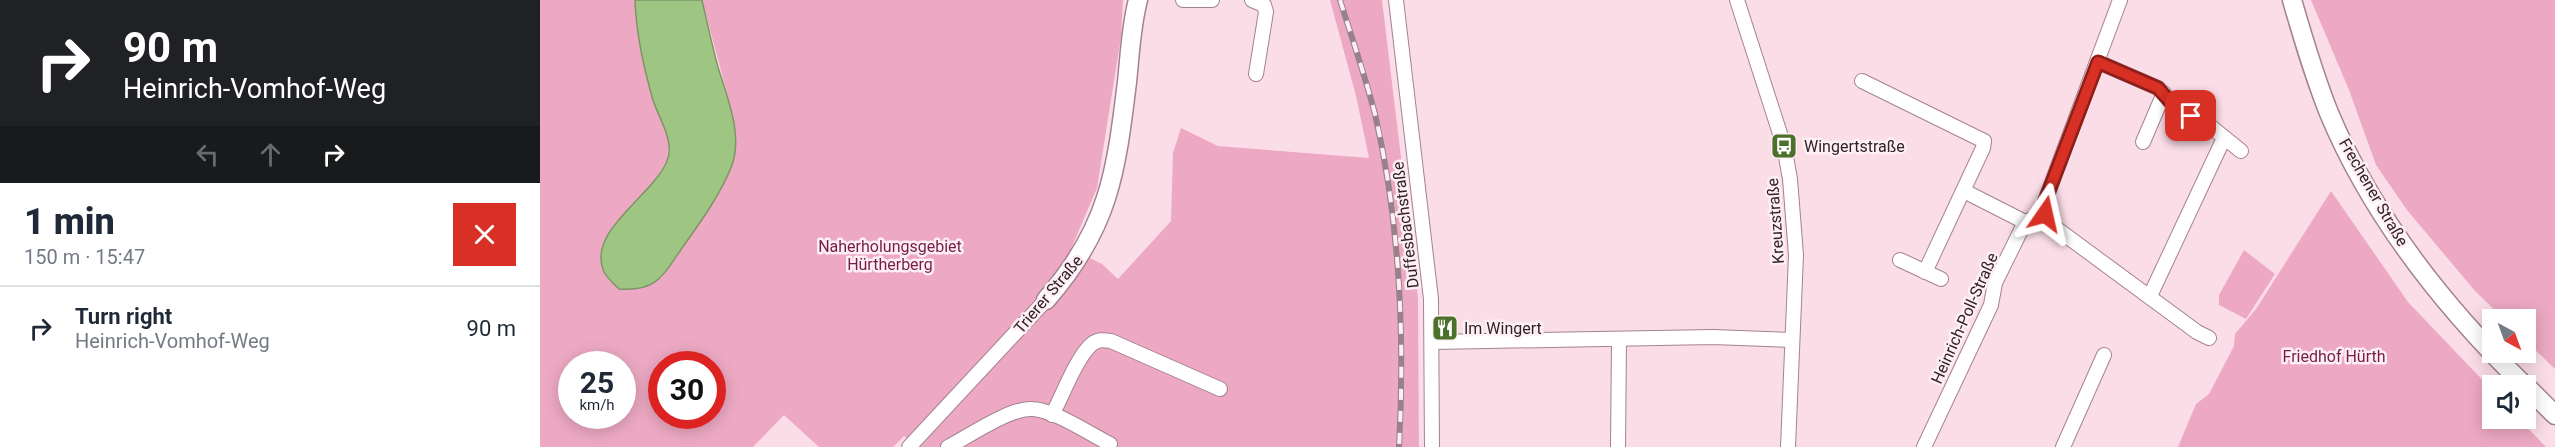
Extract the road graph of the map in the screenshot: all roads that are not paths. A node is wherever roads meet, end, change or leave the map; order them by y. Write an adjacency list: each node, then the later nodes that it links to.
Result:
1 (1138, 0): 23 (main road, Trierer Straße)
2 (1184, 0): 3 (street)
3 (1212, 0)
4 (1252, 0): 10 (street)
5 (1396, 0): 27 (street, Duffesbachstraße)
6 (1737, 0): 26 (street, Kreuzstraße)
7 (2121, 0): 9 (street)
8 (2292, 0): 29 (main road, Frechener Straße)
9 (2098, 62): 12 (street); 17 (street)
10 (1257, 74)
11 (1862, 81): 16 (street)
12 (2164, 93): 13 (street); 14 (street)
13 (2224, 138): 15 (street); 22 (street)
14 (2143, 142)
15 (2241, 151)
16 (1964, 191): 18 (street); 20 (street)
17 (2045, 214): 18 (street); 22 (street)
18 (2025, 222): 40 (street, Heinrich-Poll-Straße)
19 (1900, 260): 20 (street)
20 (1925, 272): 21 (street)
21 (1941, 279)
22 (2150, 296): 24 (street)
23 (1046, 300): 35 (street, Trierer Straße)
24 (2210, 338)
25 (1618, 340): 26 (street); 27 (street); 38 (street)
26 (1791, 340): 39 (street, Kreuzstraße)
27 (1433, 342): 37 (street, Duffesbachstraße)
28 (2104, 355): 41 (street)
29 (2516, 375)
30 (1220, 389): 32 (street)
31 (2536, 396): 33 (main road, Frechener Straße)
32 (1052, 415): 34 (street); 36 (street)
33 (2555, 415)
34 (1110, 444)
35 (909, 447)
36 (948, 447)
37 (1432, 447)
38 (1618, 447)
39 (1788, 447)
40 (1924, 447)
41 (2063, 447)

